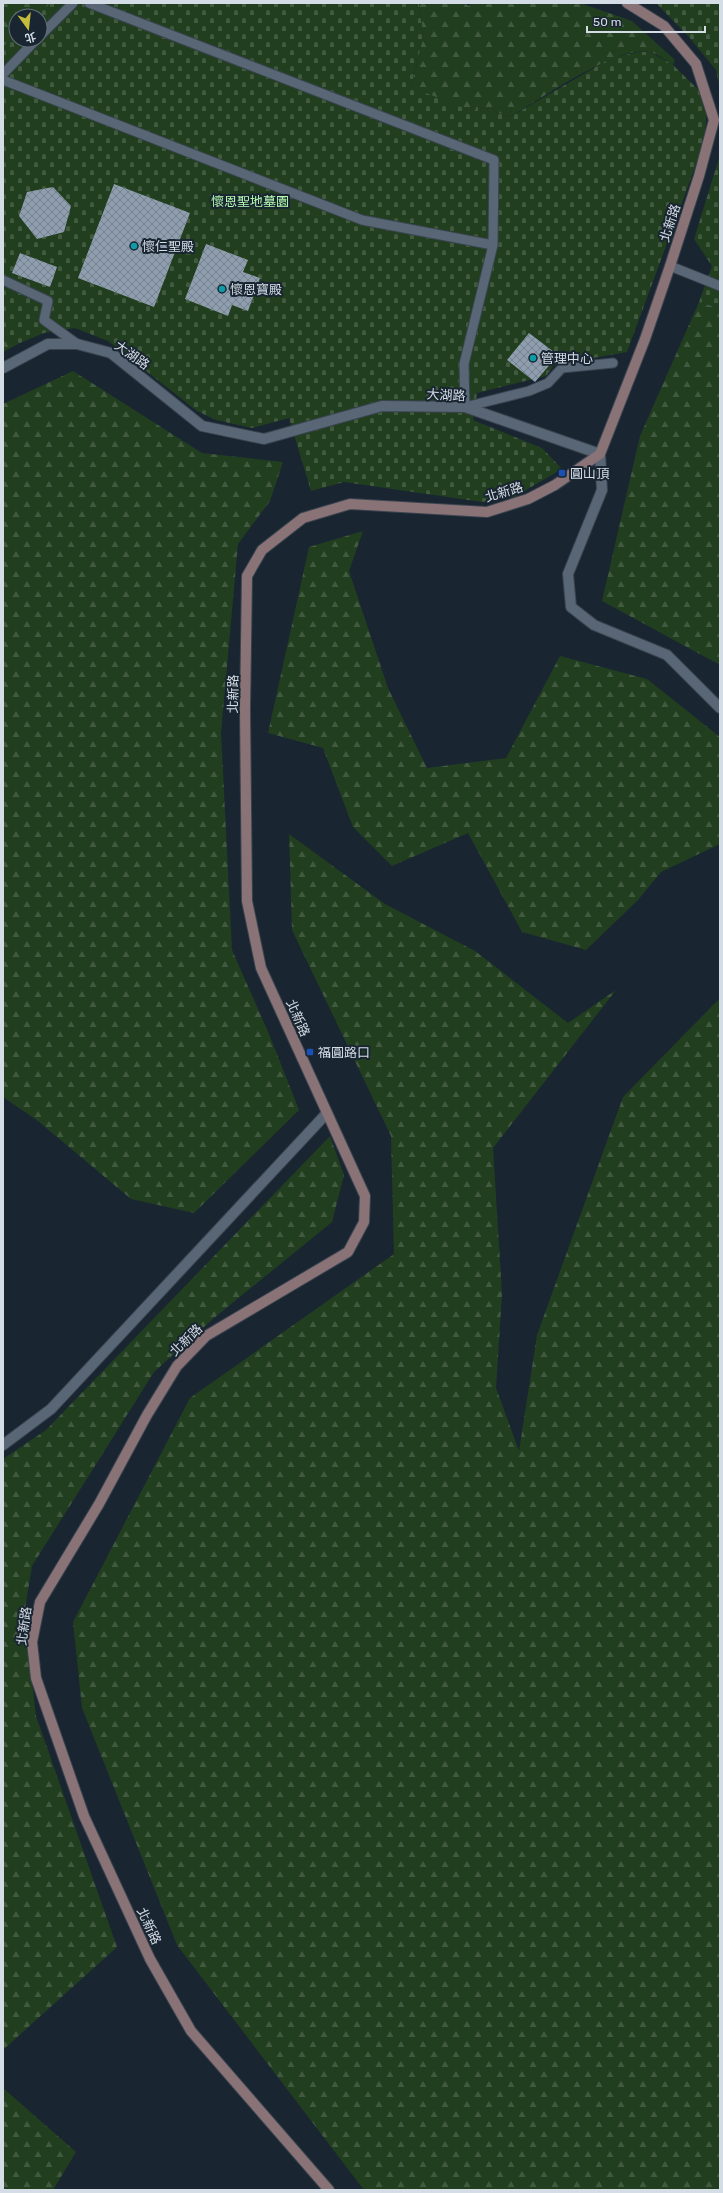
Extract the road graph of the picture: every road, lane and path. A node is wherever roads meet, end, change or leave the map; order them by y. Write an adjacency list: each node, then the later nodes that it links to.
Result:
1 (73, 3): 4 (lane)
2 (88, 3): 8 (lane)
3 (627, 3): 9 (main road, 北新路)
4 (48, 28)
5 (28, 48): 6 (lane)
6 (3, 74)
7 (3, 80): 8 (lane)
8 (493, 245): 15 (lane)
9 (670, 266): 11 (lane); 16 (main road, 北新路)
10 (3, 280): 12 (lane)
11 (720, 286)
12 (77, 344): 14 (street, 大湖路); 15 (street, 大湖路)
13 (612, 363): 15 (lane)
14 (3, 368)
15 (465, 407): 16 (street, 大湖路)
16 (600, 454): 17 (street); 18 (main road, 北新路)
17 (720, 708)
18 (327, 1112): 19 (street); 20 (main road, 北新路)
19 (3, 1445)
20 (329, 2190)

